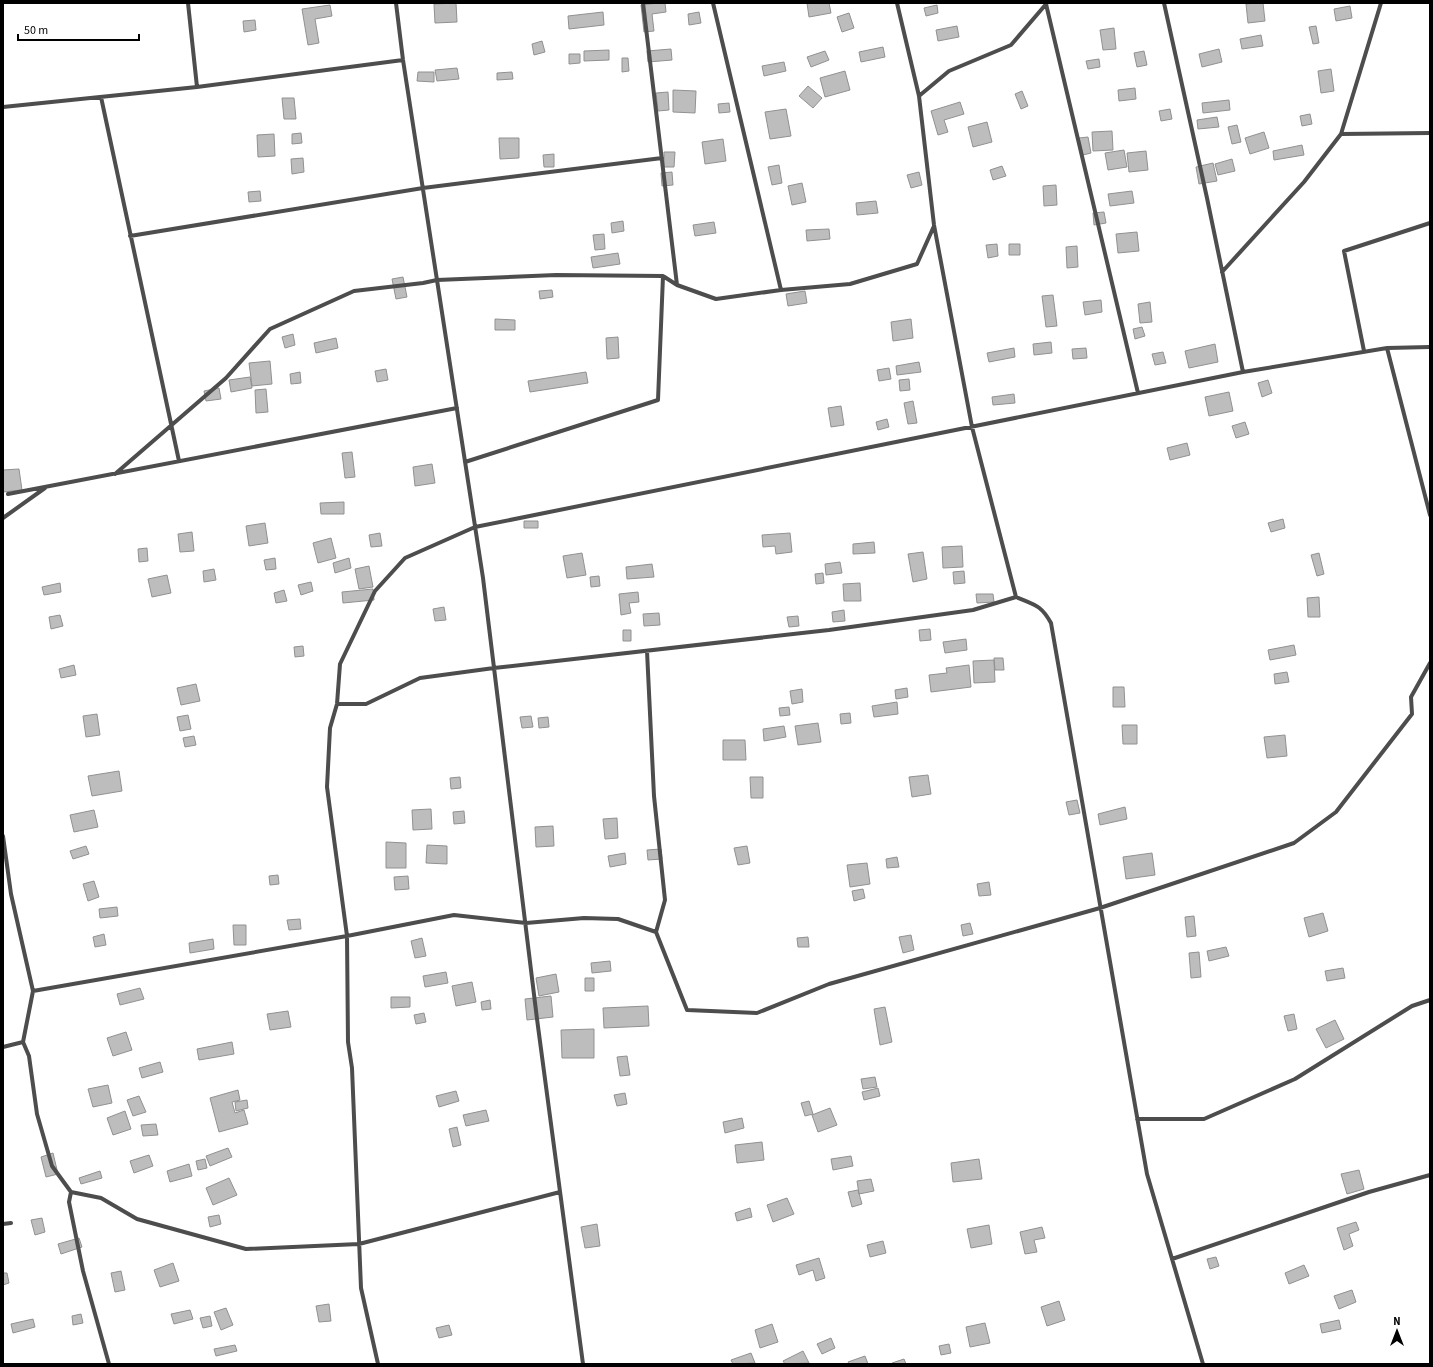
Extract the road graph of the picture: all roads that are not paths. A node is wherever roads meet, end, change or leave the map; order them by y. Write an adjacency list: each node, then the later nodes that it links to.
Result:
1 (188, 3): 10 (street)
2 (396, 3): 9 (street)
3 (643, 3): 16 (street)
4 (713, 3): 25 (street)
5 (897, 3): 11 (street)
6 (1046, 3): 11 (street); 30 (street)
7 (1164, 3): 21 (street)
8 (1381, 3): 15 (street)
9 (403, 60): 10 (street); 17 (street)
10 (197, 86): 12 (street)
11 (919, 96): 19 (street)
12 (100, 97): 13 (street); 20 (street)
13 (3, 107)
14 (1430, 133): 15 (street)
15 (1341, 134): 21 (street)
16 (662, 158): 17 (street); 24 (street)
17 (423, 188): 20 (street); 23 (street)
18 (1430, 223): 28 (street)
19 (934, 225): 25 (street); 33 (street)
20 (130, 236): 32 (street)
21 (1222, 272): 29 (street)
22 (663, 276): 23 (street); 24 (street); 35 (street)
23 (437, 280): 31 (street); 32 (street)
24 (677, 285): 25 (street)
25 (781, 290)
26 (1430, 347): 27 (street)
27 (1387, 348): 28 (street); 39 (street)
28 (1364, 351): 29 (street)
29 (1242, 372): 30 (street)
30 (1138, 393): 33 (street)
31 (457, 408): 34 (street); 35 (street)
32 (171, 426): 34 (street); 36 (street)
33 (972, 426): 41 (street); 42 (street)
34 (179, 462): 36 (street)
35 (465, 462): 41 (street)
36 (114, 474): 37 (street)
37 (47, 487): 38 (street); 40 (street)
38 (8, 494)
39 (1430, 515)
40 (3, 518)
41 (475, 527): 45 (street); 46 (street)
42 (1016, 597): 43 (street); 48 (street)
43 (647, 651): 45 (street); 50 (street)
44 (1430, 663): 48 (street)
45 (494, 668): 46 (street); 49 (street)
46 (337, 704): 51 (street)
47 (3, 836): 52 (street)
48 (1100, 908): 50 (street); 56 (street)
49 (526, 924): 50 (street); 51 (street); 59 (street)
50 (656, 932)
51 (347, 936): 52 (street); 62 (street)
52 (33, 991): 54 (street)
53 (1430, 1000): 56 (street)
54 (23, 1042): 55 (street); 58 (street)
55 (3, 1047)
56 (1137, 1119): 63 (street)
57 (1430, 1175): 63 (street)
58 (70, 1192): 62 (street); 64 (street)
59 (560, 1192): 62 (street); 66 (street)
60 (11, 1223): 61 (street)
61 (3, 1224)
62 (359, 1244): 65 (street)
63 (1172, 1259): 67 (street)
64 (109, 1364)
65 (378, 1364)
66 (584, 1364)
67 (1203, 1364)

